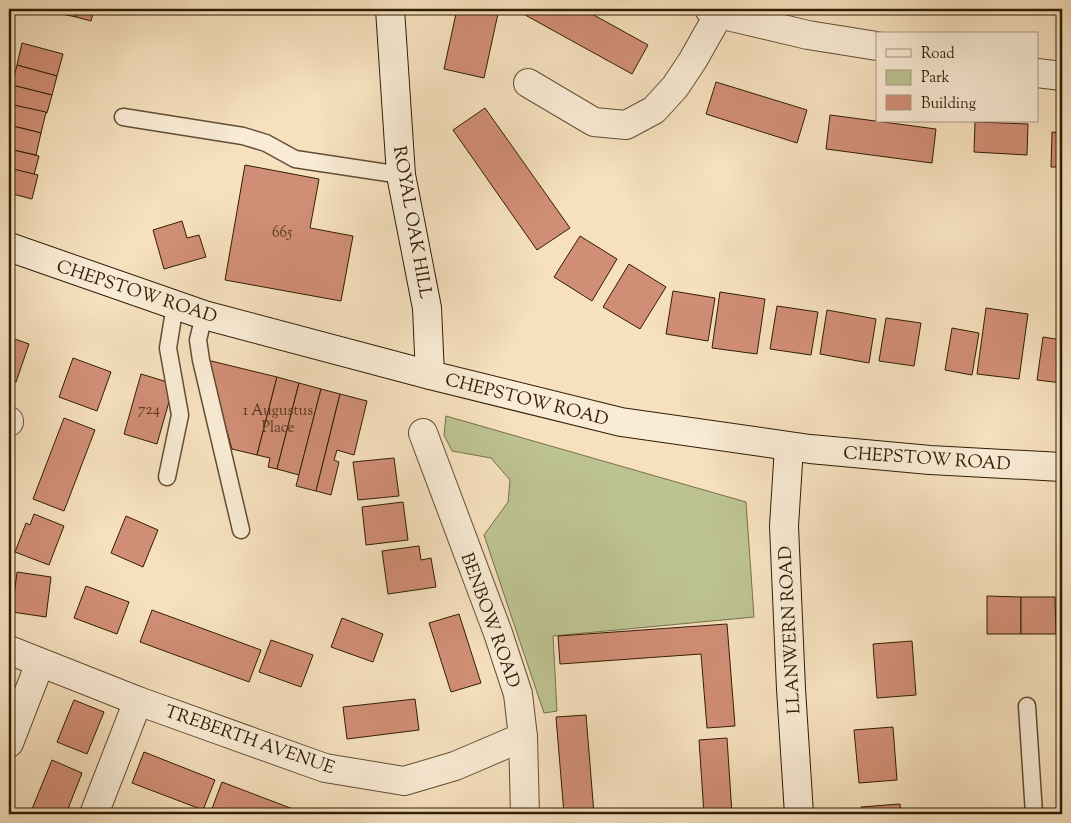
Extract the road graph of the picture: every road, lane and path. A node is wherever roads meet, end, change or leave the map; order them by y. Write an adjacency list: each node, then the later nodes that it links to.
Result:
1 (390, 9): 8 (street, ROYAL OAK HILL)
2 (714, 11): 3 (street); 6 (street)
3 (876, 46)
4 (1038, 73): 5 (street)
5 (1062, 76)
6 (528, 83)
7 (123, 117): 8 (lane)
8 (401, 175): 12 (street, ROYAL OAK HILL)
9 (9, 247): 10 (street, CHEPSTOW ROAD)
10 (175, 305): 11 (street, CHEPSTOW ROAD); 16 (lane)
11 (204, 315): 12 (street, CHEPSTOW ROAD); 17 (lane)
12 (430, 375): 14 (street, CHEPSTOW ROAD)
13 (423, 433): 22 (street, BENBOW ROAD)
14 (789, 446): 15 (street, CHEPSTOW ROAD); 26 (street, LLANWERN ROAD)
15 (1062, 467)
16 (167, 477)
17 (241, 530)
18 (9, 650): 19 (street, TREBERTH AVENUE)
19 (40, 663): 20 (street, TREBERTH AVENUE); 23 (street)
20 (138, 701): 22 (street, TREBERTH AVENUE); 24 (street)
21 (1027, 706): 27 (lane)
22 (523, 737): 25 (street, BENBOW ROAD)
23 (9, 743)
24 (100, 813)
25 (525, 814)
26 (799, 814)
27 (1034, 814)

